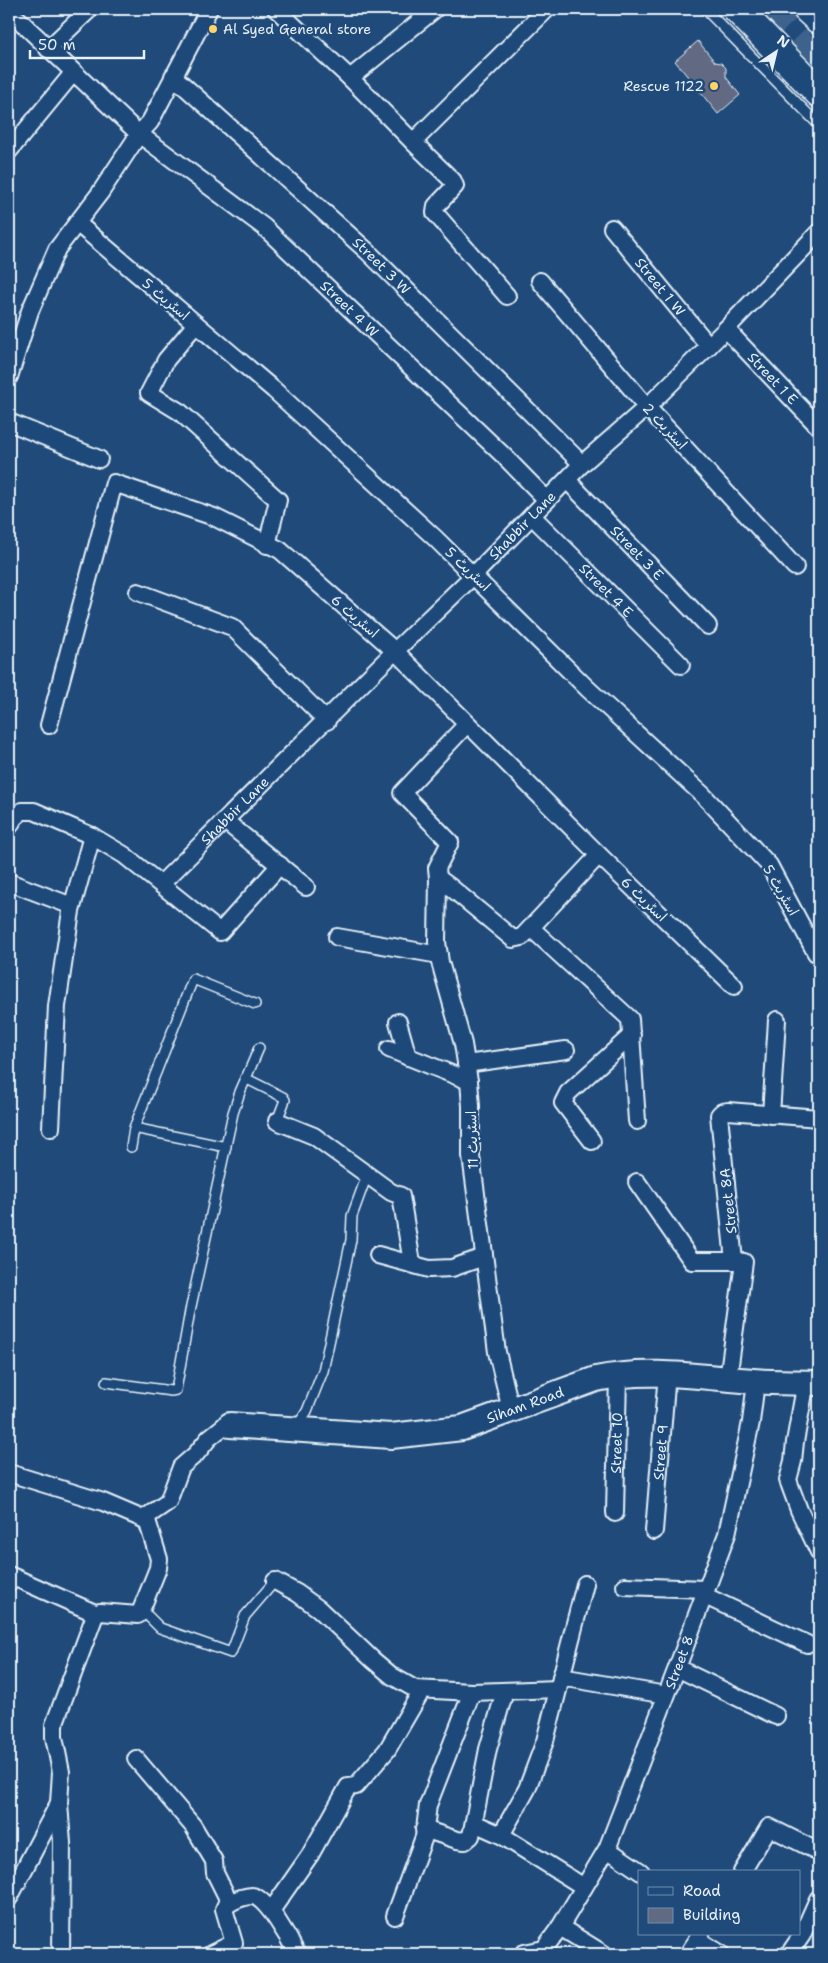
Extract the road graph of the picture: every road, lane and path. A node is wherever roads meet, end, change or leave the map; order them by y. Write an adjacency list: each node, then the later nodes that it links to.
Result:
1 (90, 9): 11 (street)
2 (209, 9): 13 (street)
3 (276, 9): 14 (street)
4 (435, 9): 14 (street)
5 (547, 9): 18 (street)
6 (705, 9): 16 (lane)
7 (737, 9): 15 (highway)
8 (807, 9): 10 (highway)
9 (18, 19): 11 (street, Street 4 W)
10 (819, 20)
11 (48, 49): 12 (street, Street 4 W)
12 (74, 73): 17 (street, Street 4 W); 19 (street)
13 (173, 76): 17 (street); 33 (street, Street 3 W)
14 (350, 78): 18 (street)
15 (819, 93)
16 (819, 125)
17 (139, 134): 20 (street); 35 (street, Street 4 W)
18 (413, 142): 24 (street)
19 (9, 151)
20 (77, 223): 25 (street, اسٹریٹ 5); 28 (street)
21 (612, 228): 27 (street, Street 1 W)
22 (819, 232): 26 (street, Shabbir Lane)
23 (540, 281): 29 (street, اسٹریٹ 2)
24 (507, 296)
25 (196, 324): 37 (street); 39 (street, اسٹریٹ 5)
26 (726, 329): 27 (street, Shabbir Lane); 31 (street, Street 1 E)
27 (709, 346): 29 (street, Shabbir Lane)
28 (9, 377)
29 (647, 407): 33 (street, Shabbir Lane); 38 (street, اسٹریٹ 2)
30 (9, 422): 32 (street)
31 (819, 427)
32 (99, 459)
33 (582, 464): 34 (street, Shabbir Lane)
34 (567, 480): 35 (street, Shabbir Lane); 41 (street, Street 3 E)
35 (547, 500): 36 (street, Shabbir Lane)
36 (532, 516): 39 (street, Shabbir Lane); 43 (street, Street 4 E)
37 (267, 545): 42 (street, اسٹریٹ 6); 46 (street, اسٹریٹ 6)
38 (795, 567)
39 (474, 575): 42 (street, Shabbir Lane); 59 (street, اسٹریٹ 5)
40 (138, 592): 44 (street)
41 (708, 626)
42 (395, 651): 44 (street, Shabbir Lane); 45 (street, اسٹریٹ 6)
43 (681, 665)
44 (327, 721): 47 (street, Shabbir Lane)
45 (468, 724): 50 (street, اسٹریٹ 6); 52 (street, اسٹریٹ 11)
46 (49, 725)
47 (225, 821): 51 (street); 54 (street, Shabbir Lane)
48 (9, 827): 49 (street)
49 (92, 836): 54 (street); 56 (street)
50 (599, 855): 57 (street); 61 (street, اسٹریٹ 6)
51 (280, 866): 54 (street); 55 (street)
52 (441, 880): 57 (street); 60 (street, اسٹریٹ 11)
53 (9, 882): 56 (street)
54 (161, 884)
55 (306, 887)
56 (72, 906): 77 (street)
57 (531, 928): 65 (street)
58 (337, 937): 60 (street)
59 (816, 953)
60 (439, 955): 70 (street, اسٹریٹ 11)
61 (734, 986)
62 (255, 1004): 78 (lane)
63 (777, 1020): 73 (street)
64 (398, 1022): 69 (street)
65 (632, 1035): 76 (street); 79 (street)
66 (259, 1048): 71 (lane)
67 (389, 1050): 69 (street)
68 (566, 1050): 70 (street)
69 (408, 1057): 72 (street)
70 (466, 1064): 72 (street, اسٹریٹ 11)
71 (245, 1078): 75 (lane); 81 (lane)
72 (469, 1081): 85 (street, اسٹریٹ 11)
73 (771, 1115): 74 (street, Street 8A); 86 (street, Street 8A)
74 (819, 1118)
75 (277, 1121): 82 (street)
76 (637, 1121)
77 (51, 1128)
78 (134, 1128): 80 (lane); 81 (lane)
79 (592, 1141)
80 (131, 1147)
81 (226, 1147): 91 (lane)
82 (367, 1175): 87 (street); 96 (lane)
83 (637, 1182): 86 (street)
84 (378, 1254): 87 (street)
85 (484, 1257): 87 (street); 94 (street, اسٹریٹ 11)
86 (734, 1261): 90 (street, Street 8A)
87 (412, 1263)
88 (667, 1373): 89 (street, Siham Road); 90 (street, Siham Road); 100 (street, Street 9)
89 (618, 1374): 94 (street, Siham Road); 98 (street, Street 10)
90 (728, 1379): 92 (street, Siham Road)
91 (106, 1382)
92 (756, 1382): 93 (street, Siham Road); 106 (street, Street 8)
93 (812, 1382): 101 (street)
94 (511, 1410): 96 (street, Siham Road)
95 (230, 1425): 96 (street, Siham Road); 99 (street)
96 (294, 1430)
97 (9, 1473): 99 (street)
98 (615, 1513)
99 (146, 1517): 107 (street)
100 (654, 1531)
101 (819, 1552)
102 (11, 1581): 108 (street)
103 (275, 1581): 107 (lane); 112 (street)
104 (585, 1584): 111 (street)
105 (625, 1586): 106 (street)
106 (704, 1592): 109 (street); 110 (street, Street 8)
107 (140, 1613): 108 (street)
108 (98, 1614): 118 (street)
109 (807, 1644)
110 (677, 1668): 115 (street, Street 8); 116 (street)
111 (559, 1683): 113 (street); 115 (street); 121 (street)
112 (422, 1690): 114 (street); 130 (street)
113 (504, 1691): 114 (street); 119 (street)
114 (472, 1692): 120 (street)
115 (666, 1695): 122 (street, Street 8)
116 (776, 1716)
117 (136, 1759): 129 (street)
118 (59, 1803): 127 (street); 136 (street)
119 (474, 1823): 120 (street); 121 (street)
120 (424, 1829): 131 (street)
121 (501, 1835): 126 (street)
122 (607, 1849): 124 (street); 126 (street, Street 8)
123 (819, 1852): 125 (street)
124 (638, 1870)
125 (743, 1870)
126 (584, 1887): 132 (street, Street 8)
127 (9, 1898)
128 (818, 1899): 142 (street)
129 (230, 1903): 130 (street); 134 (street)
130 (270, 1911): 138 (street)
131 (395, 1916)
132 (560, 1927): 135 (street, Street 8); 139 (street)
133 (699, 1936): 140 (street); 141 (street)
134 (237, 1949): 137 (street)
135 (524, 1953)
136 (61, 1954)
137 (211, 1954)
138 (297, 1954)
139 (604, 1954)
140 (688, 1954)
141 (721, 1954)
142 (789, 1954)

